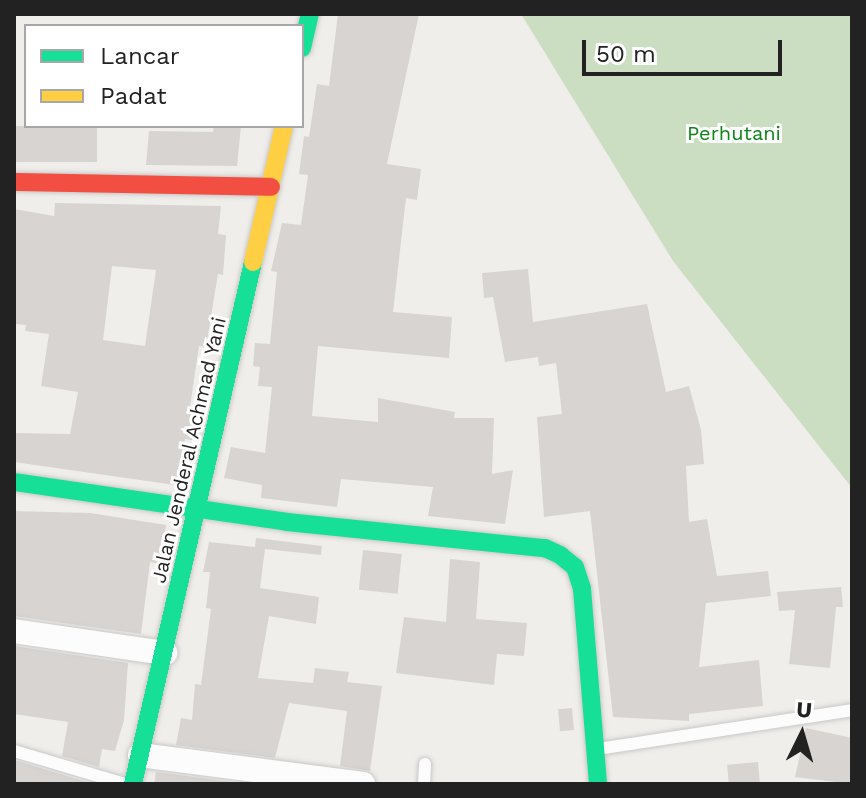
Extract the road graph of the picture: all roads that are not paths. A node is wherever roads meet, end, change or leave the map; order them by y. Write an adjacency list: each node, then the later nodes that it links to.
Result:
1 (310, 14): 2 (street)
2 (304, 40)
3 (284, 128): 5 (street, Jalan Jenderal Achmad Yani)
4 (14, 182): 5 (street)
5 (271, 187): 7 (street, Jalan Jenderal Achmad Yani)
6 (14, 482): 7 (street)
7 (198, 510): 9 (street, Jalan Jenderal Achmad Yani); 11 (street)
8 (14, 631): 9 (street)
9 (165, 653): 13 (street, Jalan Jenderal Achmad Yani)
10 (852, 710): 11 (lane)
11 (595, 749): 19 (street)
12 (14, 751): 15 (lane)
13 (140, 755): 16 (street, Jalan Jenderal Achmad Yani); 17 (street)
14 (425, 764): 18 (lane)
15 (125, 784)
16 (133, 784)
17 (363, 784)
18 (424, 784)
19 (598, 784)

